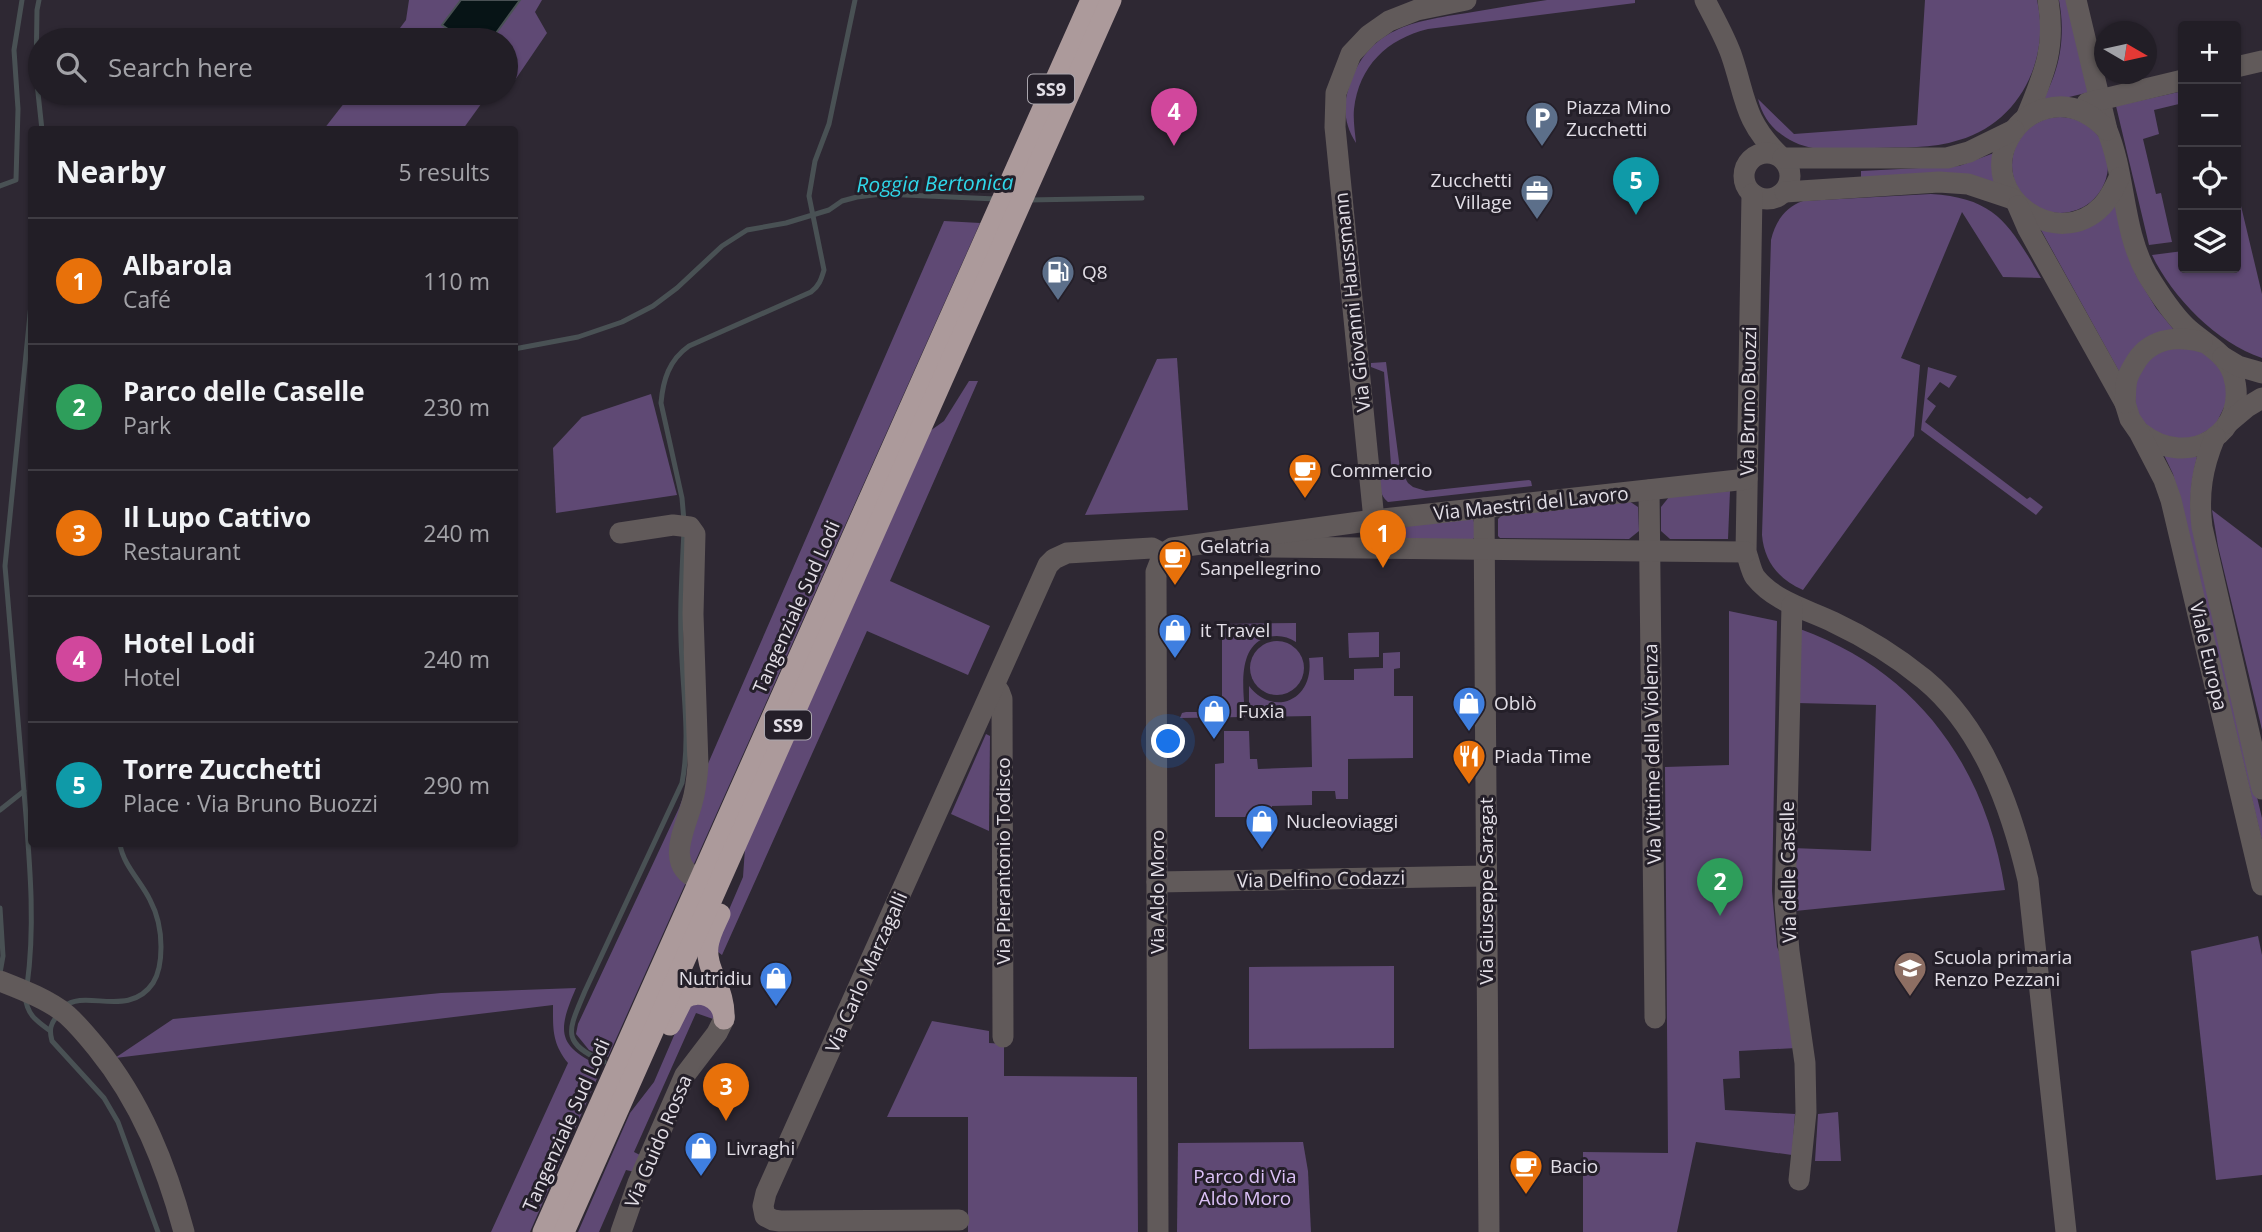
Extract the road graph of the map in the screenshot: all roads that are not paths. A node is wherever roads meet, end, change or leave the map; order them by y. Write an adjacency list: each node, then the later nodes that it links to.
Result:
1 (1091, 0): 17 (highway, Tangenziale Sud Lodi / SS9)
2 (1111, 0): 17 (highway, Tangenziale Sud Lodi / SS9)
3 (1465, 0): 33 (street, Via Giovanni Haussmann)
4 (1705, 0): 10 (street)
5 (2048, 0): 13 (street, Viale Europa)
6 (2076, 0): 11 (street)
7 (2262, 61): 8 (street)
8 (2241, 66)
9 (2178, 81): 11 (street)
10 (1739, 85): 15 (street); 16 (street)
11 (2099, 100): 12 (street); 14 (street)
12 (2067, 107): 13 (street); 14 (street)
13 (2020, 124): 15 (street); 21 (street, Viale Europa)
14 (2107, 130): 18 (street)
15 (1781, 157): 16 (street); 20 (street)
16 (1747, 164): 19 (street)
17 (1022, 178): 45 (highway, Tangenziale Sud Lodi / SS9); 47 (highway, Tangenziale Sud Lodi / SS9)
18 (2119, 178): 21 (street); 23 (street)
19 (1752, 194): 20 (street); 22 (street, Via Bruno Buozzi)
20 (1779, 195): 21 (street); 22 (street, Via Bruno Buozzi)
21 (2016, 202): 27 (street, Viale Europa)
22 (1751, 249): 30 (street, Via Bruno Buozzi)
23 (2202, 341): 24 (street); 27 (street)
24 (2223, 357): 25 (street); 28 (street, Viale Europa)
25 (2262, 373)
26 (2262, 398): 28 (street)
27 (2125, 403): 29 (street, Viale Europa)
28 (2221, 431): 29 (street); 44 (street, Viale Europa)
29 (2140, 432): 44 (street, Viale Europa)
30 (1747, 479): 31 (street, Via Maestri del Lavoro); 39 (street, Via Bruno Buozzi)
31 (1649, 490): 32 (street, Via Maestri del Lavoro); 38 (street, Via Vittime della Violenza)
32 (1484, 508): 33 (street, Via Maestri del Lavoro); 37 (street, Via Giuseppe Saragat)
33 (1374, 520): 35 (street, Via Maestri del Lavoro); 36 (street, Via Giovanni Haussmann)
34 (620, 533): 47 (street)
35 (1192, 547): 36 (street, Via Maestri del Lavoro); 40 (street, Via Maestri del Lavoro)
36 (1389, 548): 37 (street, Via Maestri del Lavoro)
37 (1486, 550): 38 (street, Via Maestri del Lavoro); 46 (street, Via Giuseppe Saragat)
38 (1650, 551): 39 (street, Via Maestri del Lavoro); 51 (street, Via Vittime della Violenza)
39 (1746, 552): 42 (street)
40 (1163, 554): 41 (street, Via Maestri del Lavoro); 48 (street, Via Aldo Moro)
41 (1060, 555): 43 (street, Via Carlo Marzagalli)
42 (1792, 605): 55 (street, Via delle Caselle); 63 (street)
43 (994, 688): 53 (street, Via Pierantonio Todisco); 56 (street, Via Carlo Marzagalli)
44 (2254, 786): 49 (street, Viale Europa)
45 (733, 851): 52 (highway); 54 (highway, Tangenziale Sud Lodi / SS9)
46 (1486, 876): 48 (street, Via Delfino Codazzi); 62 (street, Via Giuseppe Saragat)
47 (699, 880): 58 (highway, Tangenziale Sud Lodi / SS9)
48 (1157, 882): 61 (street, Via Aldo Moro)
49 (2262, 885)
50 (13, 987): 57 (street)
51 (1655, 1018)
52 (724, 1019): 54 (highway); 60 (street, Via Guido Rossa)
53 (1003, 1037)
54 (624, 1096): 59 (highway, Tangenziale Sud Lodi / SS9)
55 (1798, 1180)
56 (960, 1220)
57 (184, 1232)
58 (543, 1232)
59 (564, 1232)
60 (621, 1232)
61 (1158, 1232)
62 (1489, 1232)
63 (2066, 1232)

